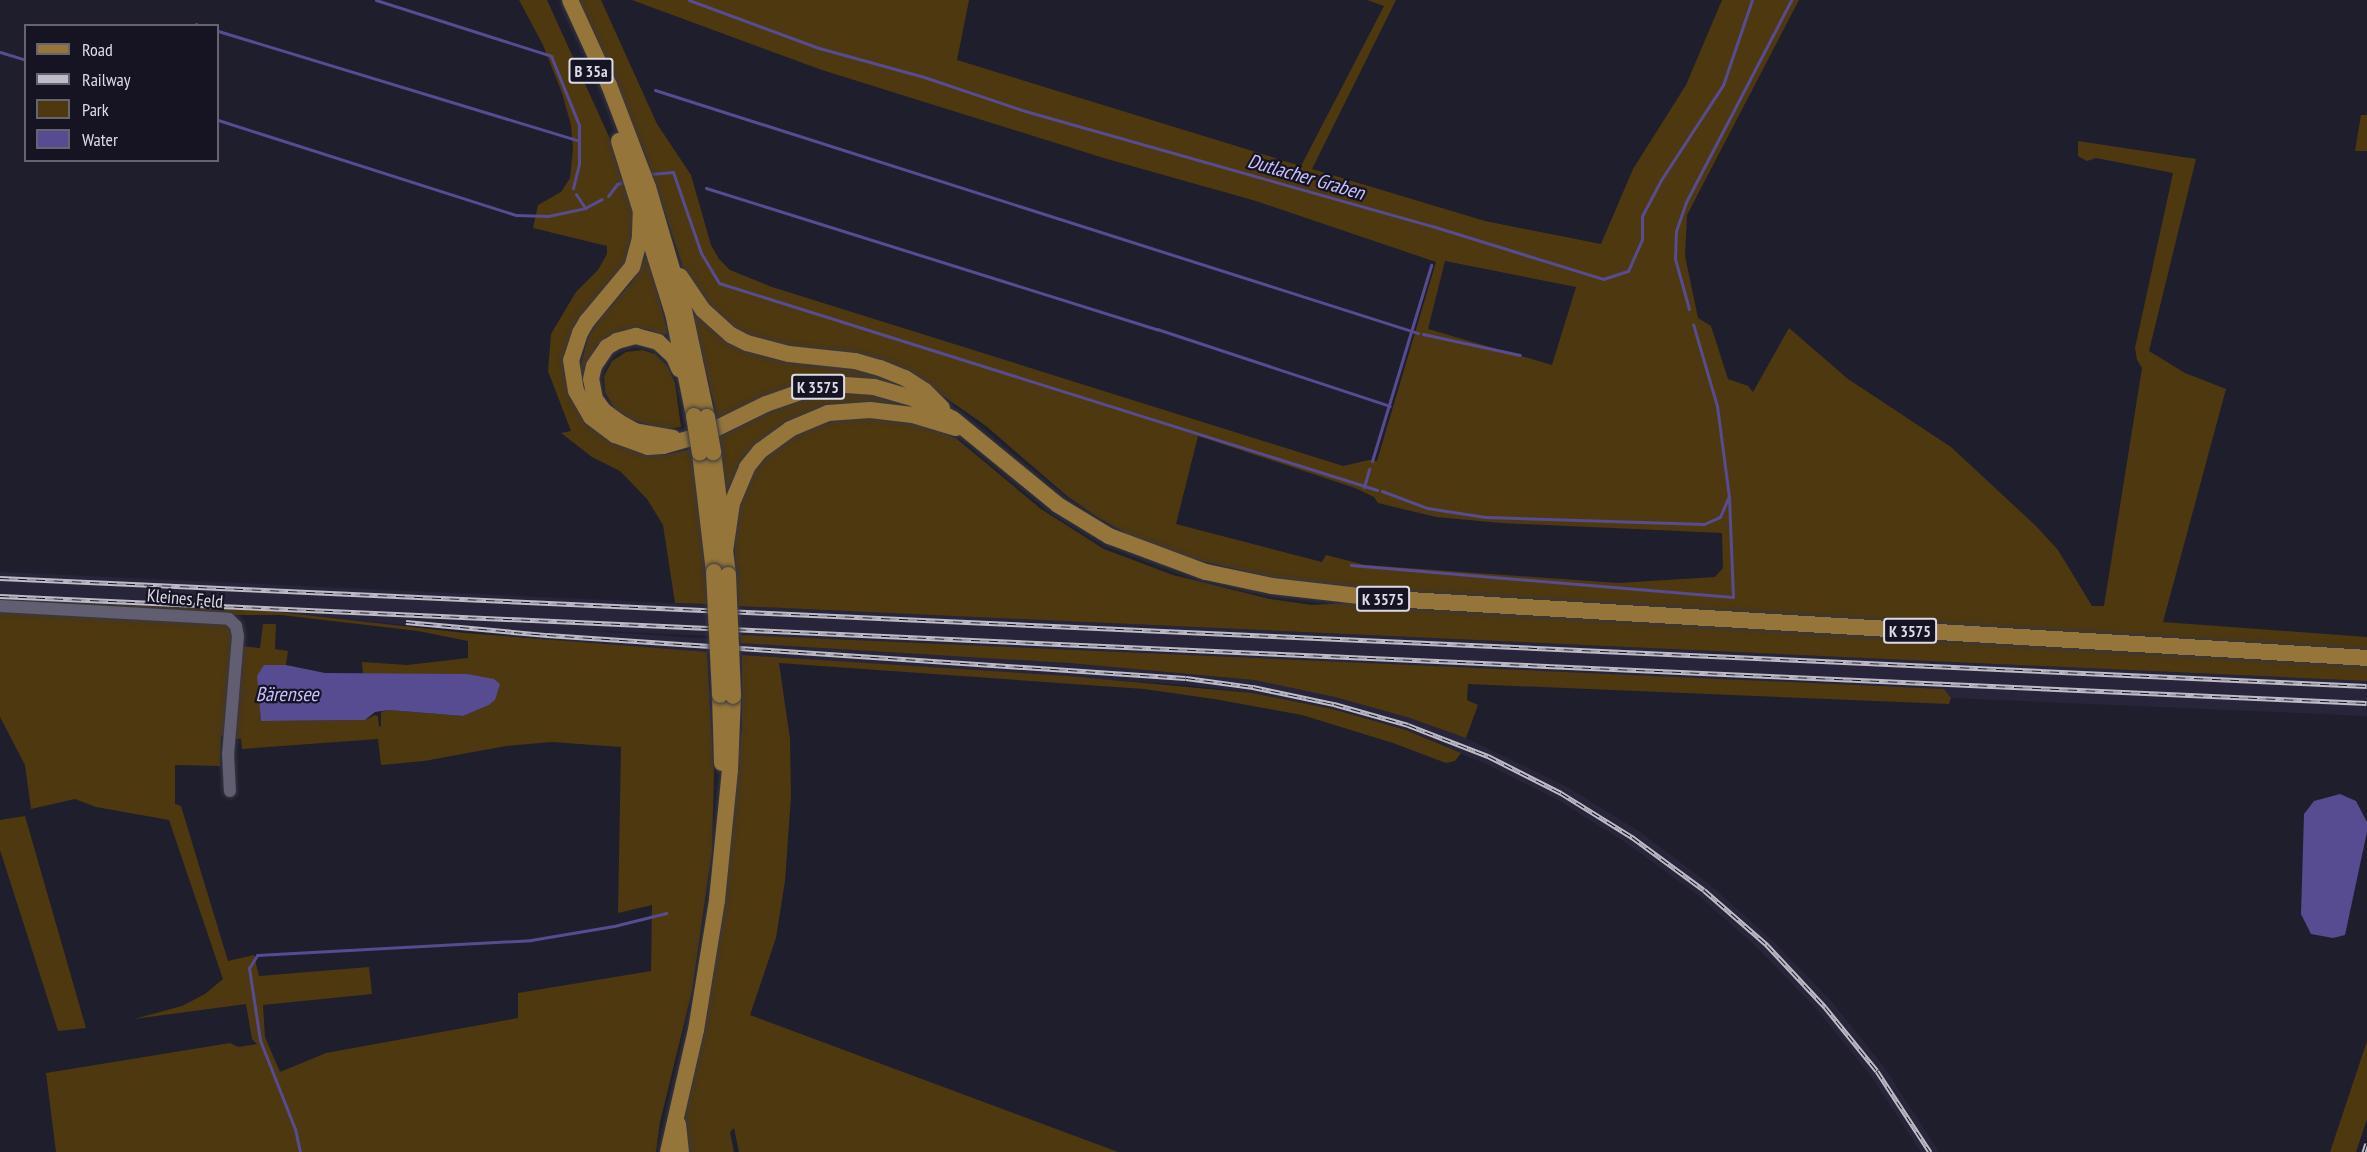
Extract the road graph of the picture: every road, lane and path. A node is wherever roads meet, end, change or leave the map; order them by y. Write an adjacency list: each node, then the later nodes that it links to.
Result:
1 (558, 0): 3 (main road, B 35a)
2 (570, 0): 3 (main road, B 35a)
3 (626, 142): 4 (main road, B 35a)
4 (642, 194): 5 (main road, B 35a); 6 (main road, B 35a); 10 (main road)
5 (671, 263): 7 (main road, B 35a); 8 (main road)
6 (690, 398): 7 (main road, B 35a); 10 (main road)
7 (700, 416): 11 (main road, B 35a, bridge)
8 (953, 419): 9 (main road, K 3575); 10 (main road, K 3575)
9 (970, 432): 12 (main road); 15 (main road, K 3575)
10 (686, 440)
11 (706, 452): 12 (main road, B 35a); 13 (main road, B 35a)
12 (725, 550): 13 (main road, B 35a)
13 (721, 573): 17 (main road, B 35a, bridge)
14 (0, 606): 16 (street, Kleines Feld)
15 (2367, 658)
16 (230, 791)
17 (678, 1152)

